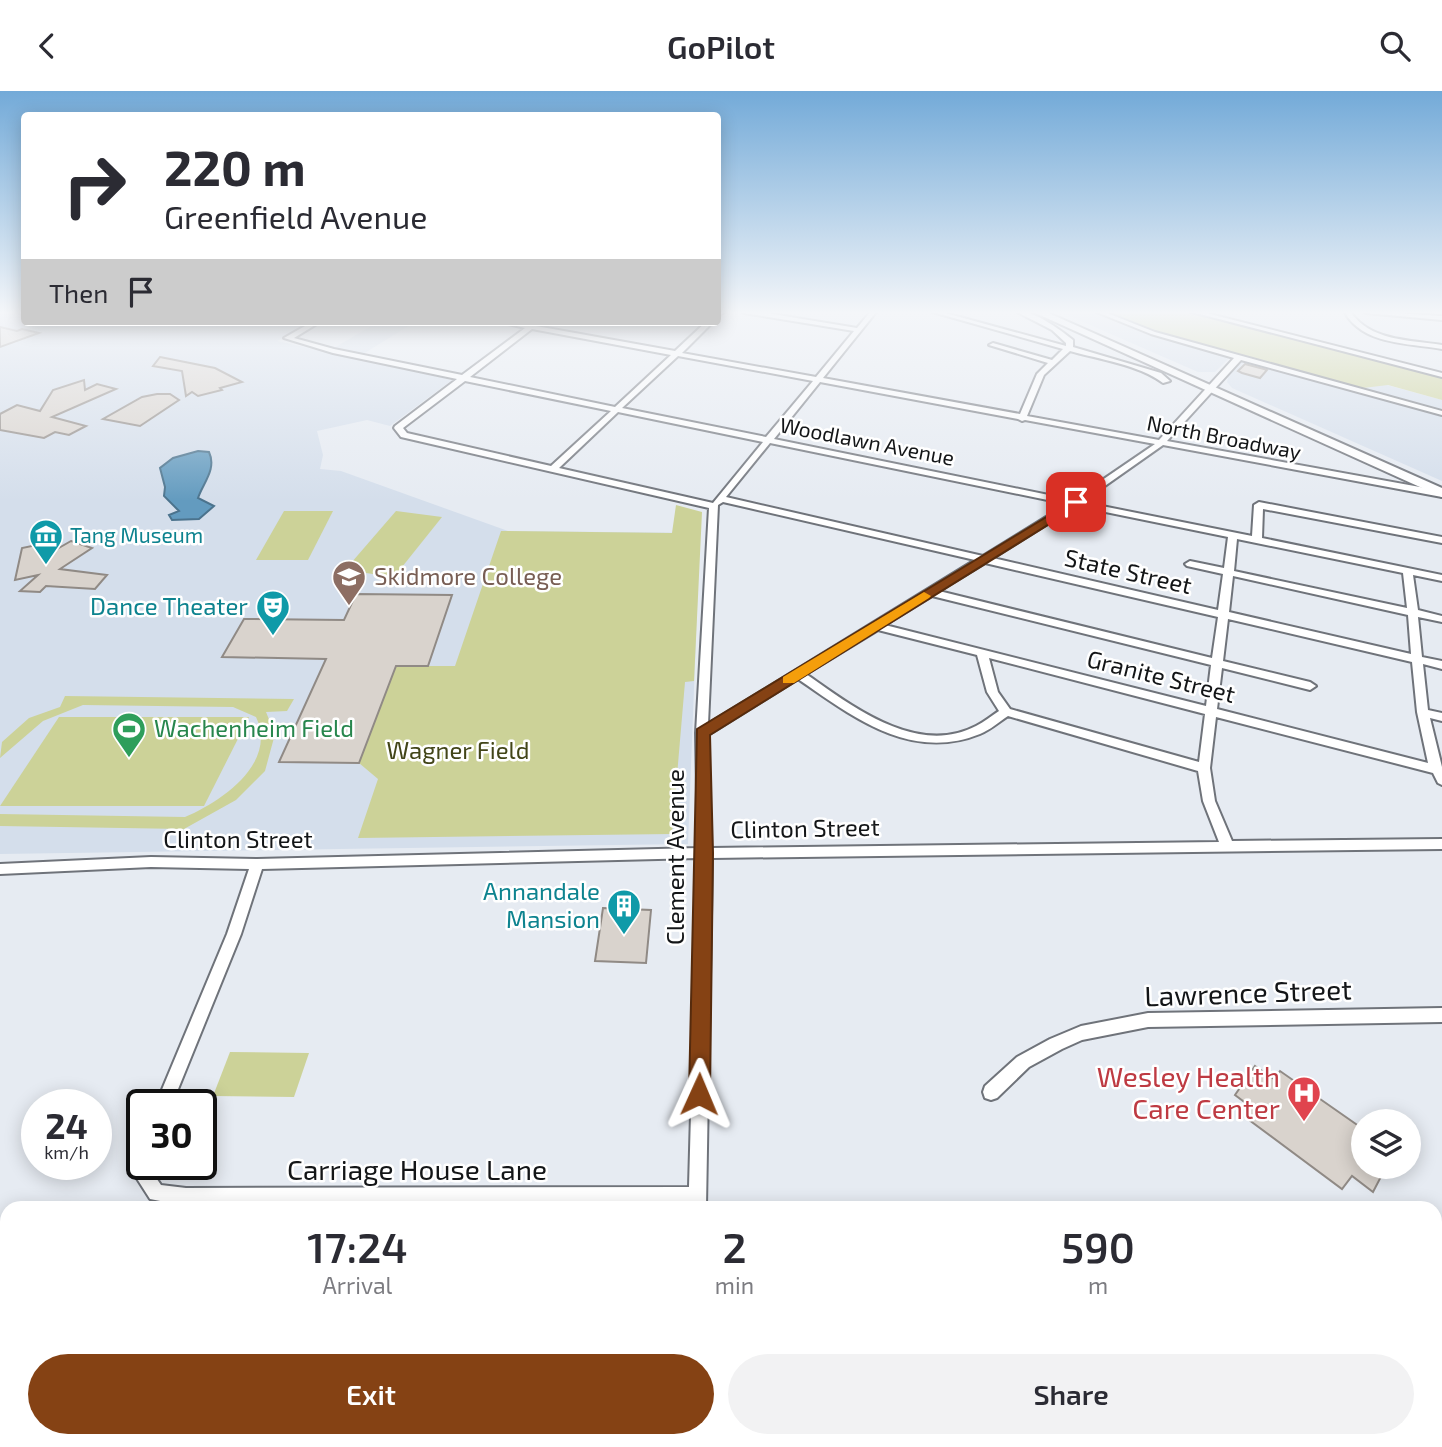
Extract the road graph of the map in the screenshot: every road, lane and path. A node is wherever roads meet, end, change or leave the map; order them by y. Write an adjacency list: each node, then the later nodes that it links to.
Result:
1 (451, 374): 12 (street, Woodlawn Avenue)
2 (469, 374): 12 (street)
3 (654, 374): 16 (street)
4 (776, 374): 14 (street, North Broadway)
5 (822, 374): 14 (street)
6 (1041, 374): 18 (street)
7 (1155, 374): 13 (street)
8 (1184, 374): 15 (highway)
9 (1186, 374): 15 (highway)
10 (1222, 374): 15 (street)
11 (1304, 374): 17 (street)
12 (465, 377): 16 (street, Woodlawn Avenue); 21 (street, State Street)
13 (1166, 381)
14 (816, 382): 18 (street, North Broadway); 19 (street)
15 (1211, 386): 20 (street); 22 (highway); 23 (highway)
16 (616, 409): 19 (street, Woodlawn Avenue); 21 (street)
17 (1442, 413)
18 (1022, 419): 20 (street, North Broadway)
19 (767, 440): 24 (street, Woodlawn Avenue); 25 (street)
20 (1160, 444): 23 (street, North Broadway); 24 (street)
21 (553, 469): 25 (street, State Street)
22 (1442, 482)
23 (1442, 493)
24 (1076, 502): 26 (street, Woodlawn Avenue); 29 (street)
25 (718, 503): 29 (street, State Street); 49 (street, Clement Avenue)
26 (1233, 535): 27 (street, Woodlawn Avenue); 32 (street)
27 (1257, 540): 28 (street); 31 (street, Woodlawn Avenue)
28 (1442, 540)
29 (983, 559): 34 (street); 36 (street, State Street)
30 (1191, 565): 32 (street)
31 (1408, 571): 33 (street, Woodlawn Avenue); 35 (street)
32 (1227, 573): 35 (street); 36 (street)
33 (1442, 578)
34 (929, 592): 38 (street); 41 (street)
35 (1415, 613): 37 (street); 40 (street)
36 (1224, 615): 40 (street, State Street); 41 (street)
37 (1442, 619)
38 (877, 626): 39 (street, Granite Street); 43 (street)
39 (982, 653): 45 (street); 46 (street, Granite Street)
40 (1419, 660): 42 (street, State Street); 47 (street)
41 (1217, 663): 44 (street); 46 (street)
42 (1442, 665)
43 (798, 674): 45 (street); 49 (street)
44 (1310, 686)
45 (1006, 712): 50 (street)
46 (1211, 712): 50 (street); 51 (street, Granite Street)
47 (1424, 713): 48 (street); 51 (street)
48 (1442, 717)
49 (702, 733): 55 (street, Clement Avenue)
50 (1204, 768): 54 (street)
51 (1434, 769): 52 (street)
52 (1442, 780)
53 (1442, 843): 54 (street, Clinton Street)
54 (1227, 846): 55 (street, Clinton Street)
55 (705, 853): 56 (street, Clinton Street); 63 (street, Clement Avenue)
56 (257, 864): 57 (street, Clinton Street); 59 (street)
57 (0, 869)
58 (1442, 1015): 60 (street, Lawrence Street)
59 (170, 1089)
60 (991, 1091)
61 (150, 1180): 62 (street, Carriage House Lane)
62 (595, 1201)
63 (697, 1201)

